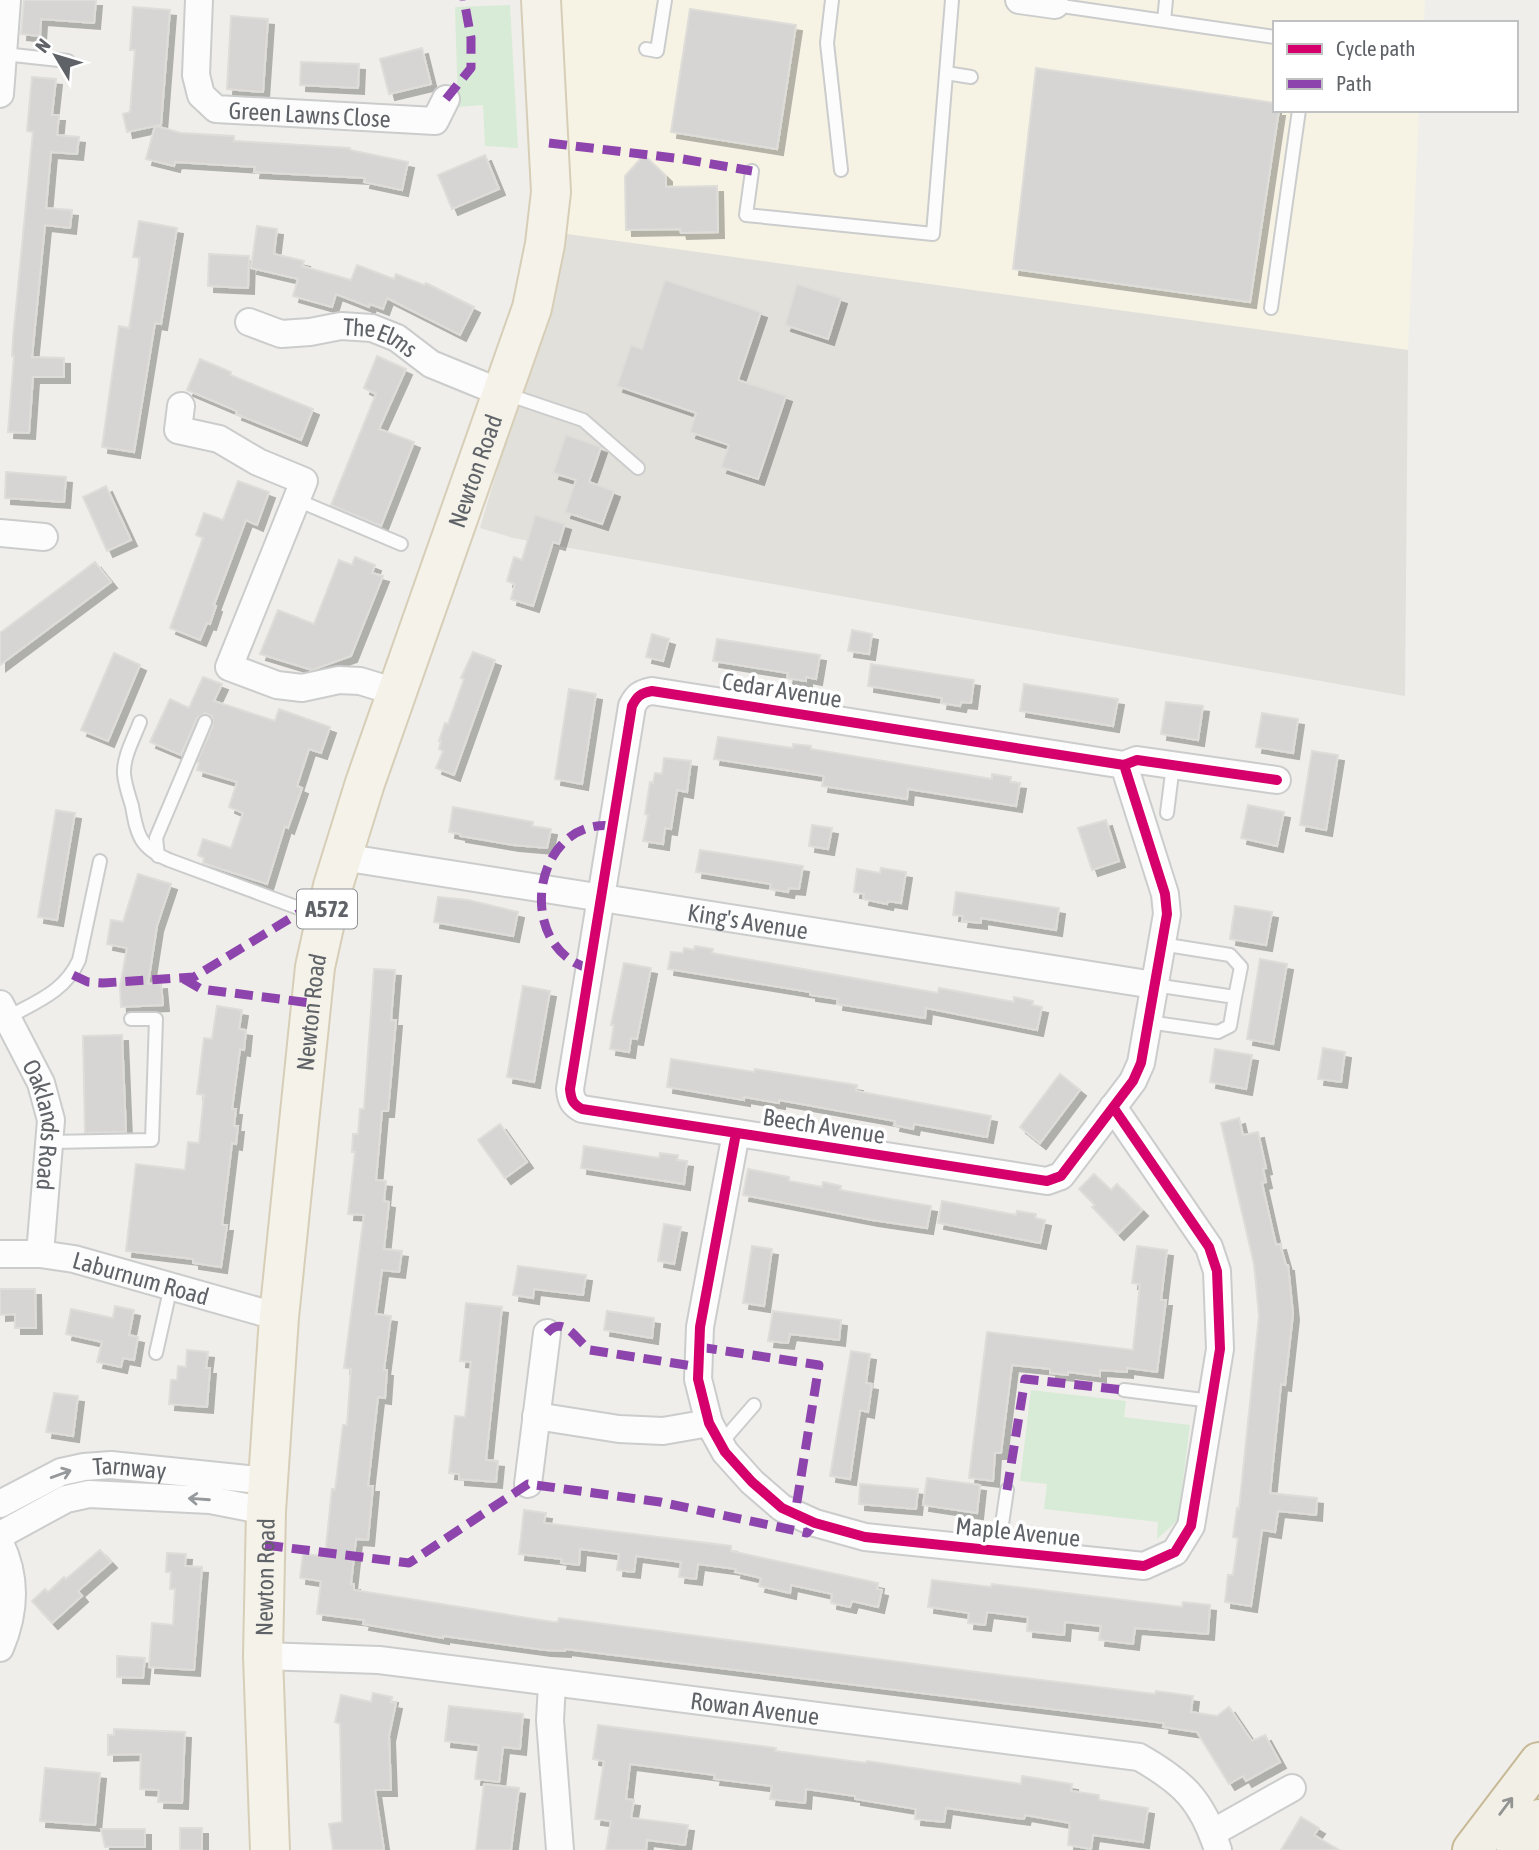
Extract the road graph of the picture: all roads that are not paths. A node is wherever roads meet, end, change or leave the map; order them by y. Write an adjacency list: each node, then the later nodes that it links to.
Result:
1 (7, 0): 13 (street)
2 (199, 0): 19 (street, Green Lawns Close)
3 (541, 0): 24 (main road, Newton Road / A572)
4 (665, 0): 12 (lane)
5 (832, 0): 20 (lane)
6 (952, 0): 15 (lane)
7 (1019, 0): 9 (street)
8 (1166, 0): 10 (lane)
9 (1055, 5): 10 (lane)
10 (1164, 21): 11 (lane)
11 (1273, 37)
12 (646, 50)
13 (4, 54): 14 (lane); 17 (street)
14 (68, 61)
15 (946, 73): 16 (lane); 21 (lane)
16 (971, 77)
17 (0, 94)
18 (1299, 112): 22 (lane)
19 (440, 118)
20 (841, 170)
21 (752, 171)
22 (1271, 308)
23 (248, 322): 24 (street, The Elms)
24 (502, 393): 26 (lane); 31 (main road, Newton Road / A572)
25 (181, 406): 27 (street)
26 (638, 468)
27 (298, 500): 30 (lane); 31 (street)
28 (0, 533): 29 (street)
29 (44, 537)
30 (401, 544)
31 (396, 692): 39 (main road, Newton Road / A572)
32 (140, 722): 38 (lane)
33 (205, 722): 38 (lane)
34 (1124, 765): 35 (street, Cedar Avenue); 41 (street, Cedar Avenue); 43 (street)
35 (1172, 765): 36 (street, Cedar Avenue); 37 (lane)
36 (1277, 780)
37 (1167, 813)
38 (158, 856): 42 (lane)
39 (342, 857): 41 (street, King's Avenue); 42 (main road, Newton Road / A572)
40 (100, 861): 46 (lane)
41 (602, 898): 44 (street, King's Avenue); 50 (street, Beech Avenue)
42 (326, 913): 55 (main road, Newton Road / A572)
43 (1161, 944): 44 (street); 45 (lane)
44 (1154, 985): 45 (lane, King's Avenue); 48 (street, Beech Avenue)
45 (1235, 997): 48 (lane)
46 (3, 1011): 51 (street, Oaklands Road)
47 (131, 1019): 51 (lane)
48 (1148, 1022): 49 (street, Beech Avenue)
49 (1114, 1107): 50 (street, Beech Avenue); 59 (street, Maple Avenue)
50 (736, 1133): 62 (street, Maple Avenue)
51 (51, 1142): 53 (street, Oaklands Road)
52 (0, 1254): 53 (street, Laburnum Road)
53 (40, 1254): 54 (street, Laburnum Road)
54 (171, 1286): 55 (street, Laburnum Road); 57 (lane)
55 (279, 1317): 65 (main road, Newton Road / A572)
56 (547, 1334): 61 (street)
57 (156, 1353)
58 (1124, 1390): 59 (lane)
59 (1211, 1401): 69 (street, Maple Avenue)
60 (754, 1405): 62 (lane)
61 (536, 1416): 62 (street); 63 (street)
62 (715, 1433): 69 (street, Maple Avenue)
63 (528, 1484)
64 (1007, 1490): 69 (lane)
65 (267, 1496): 66 (street, Tarnway, one-way to 65); 67 (street, Tarnway, one-way to 67); 71 (main road, Newton Road / A572)
66 (0, 1504)
67 (0, 1535)
68 (0, 1543): 70 (street)
69 (998, 1551)
70 (0, 1648)
71 (262, 1656): 72 (street, Rowan Avenue); 77 (main road, Newton Road / A572)
72 (552, 1684): 76 (street, Rowan Avenue); 78 (street)
73 (1539, 1762): 79 (highway, one-way to 73)
74 (1292, 1788): 76 (street, Rowan Avenue)
75 (1539, 1819): 80 (highway)
76 (1215, 1841)
77 (270, 1850)
78 (560, 1850)
79 (1472, 1850)
80 (1516, 1850)

